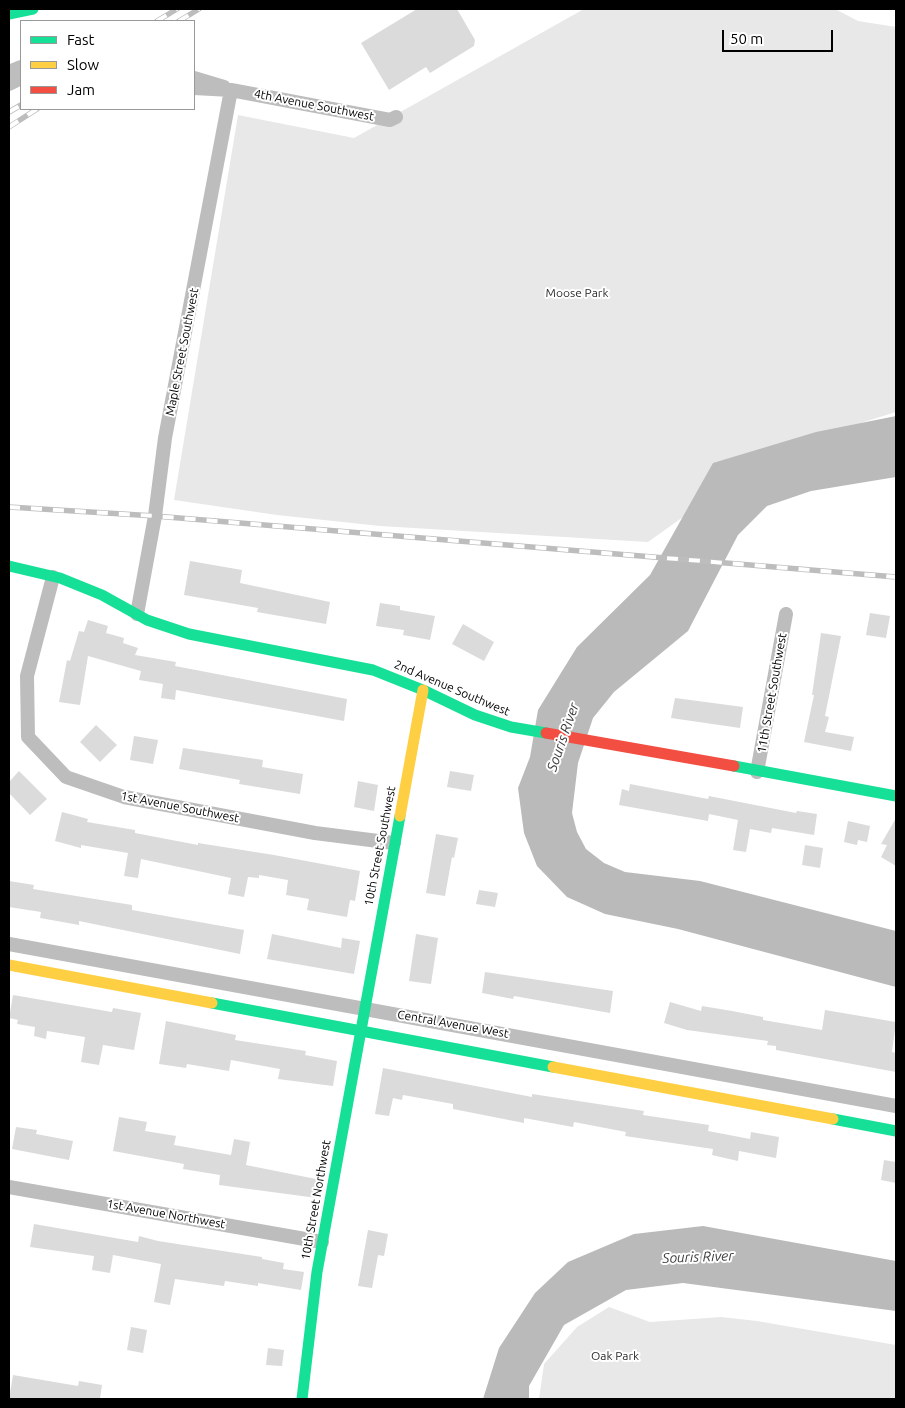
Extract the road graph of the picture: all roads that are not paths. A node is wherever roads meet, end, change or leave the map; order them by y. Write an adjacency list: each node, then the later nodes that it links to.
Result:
1 (33, 9): 2 (street)
2 (9, 14)
3 (195, 78): 5 (street, 4th Avenue Southwest)
4 (195, 88): 5 (street, 4th Avenue Southwest)
5 (231, 90): 6 (street, 4th Avenue Southwest); 9 (street, Maple Street Southwest)
6 (396, 117)
7 (9, 566): 8 (street, 2nd Avenue Southwest)
8 (53, 577): 9 (street, 2nd Avenue Southwest); 14 (street, 1st Avenue Southwest)
9 (137, 614): 11 (street, 2nd Avenue Southwest)
10 (786, 614): 12 (street, 11th Street Southwest)
11 (424, 690): 12 (street, 2nd Avenue Southwest); 14 (street, 10th Street Southwest)
12 (758, 772): 13 (street, 2nd Avenue Southwest)
13 (896, 796)
14 (394, 843): 17 (street, 10th Street Southwest)
15 (9, 944): 17 (street, Central Avenue West)
16 (9, 965): 18 (street, Central Avenue West)
17 (364, 1007): 18 (street, 10th Street Northwest); 19 (street, Central Avenue West)
18 (360, 1030): 20 (street, Central Avenue West); 22 (street, 10th Street Northwest)
19 (896, 1106)
20 (896, 1131)
21 (9, 1187): 22 (street, 1st Avenue Northwest)
22 (322, 1242): 23 (street, 10th Street Northwest)
23 (302, 1399)

